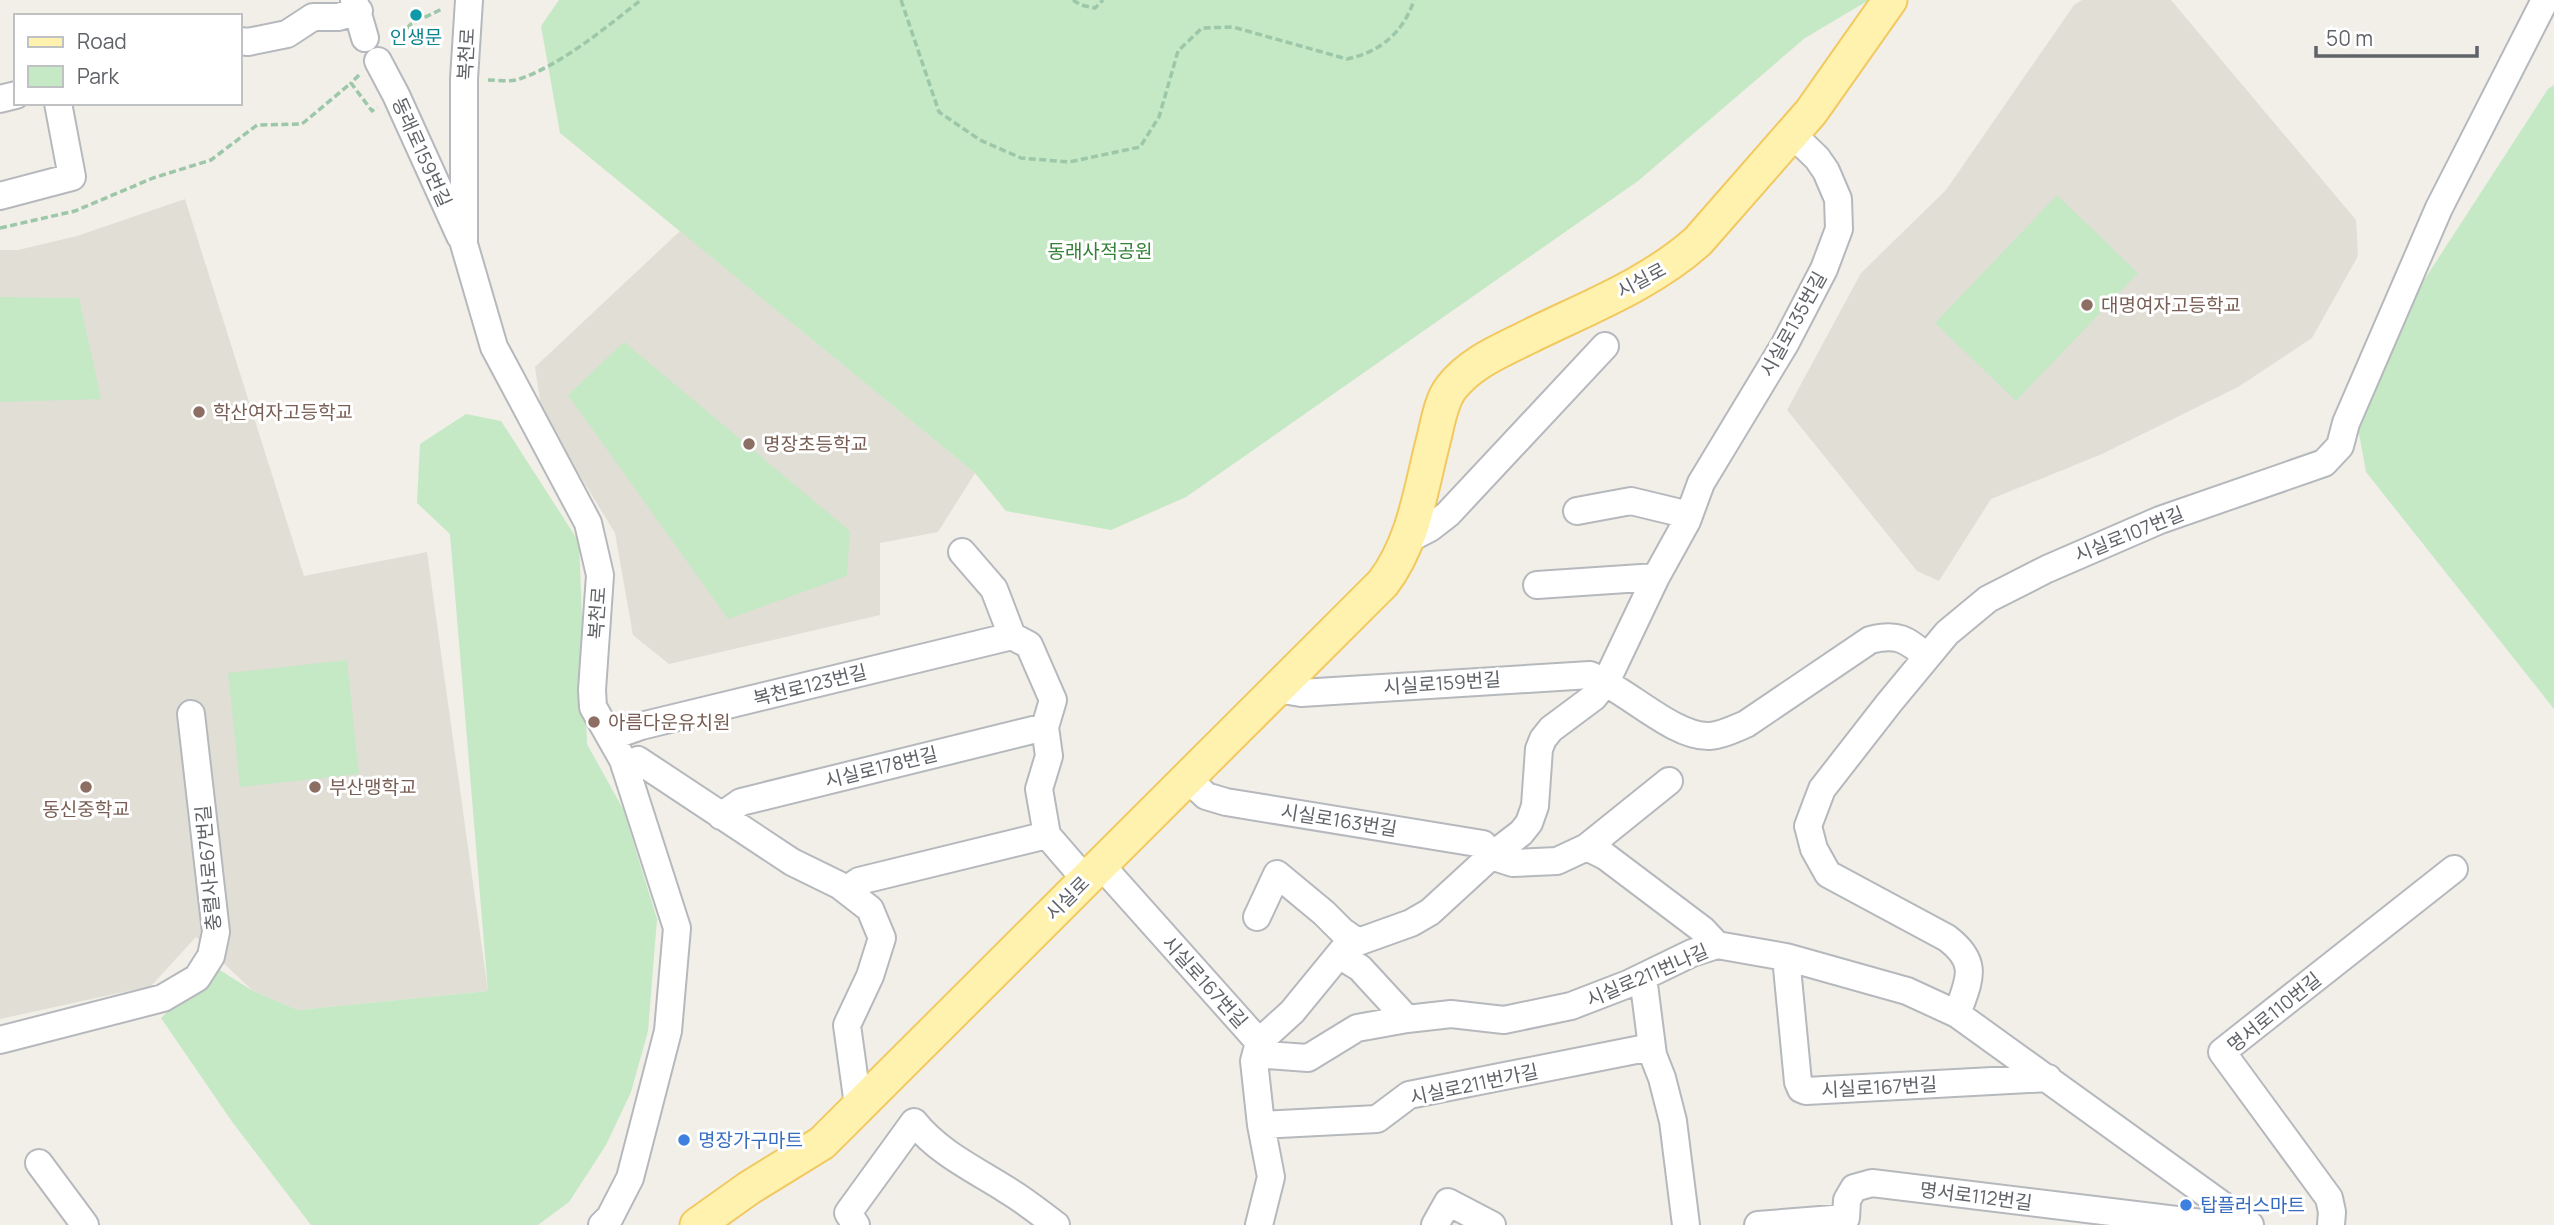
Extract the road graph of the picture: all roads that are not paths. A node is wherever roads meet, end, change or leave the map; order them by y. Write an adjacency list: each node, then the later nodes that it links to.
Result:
1 (470, 0): 11 (street, 복천로)
2 (1890, 0): 9 (main road, 시실로)
3 (2545, 0): 20 (street, 시실로107번길)
4 (356, 6): 5 (street); 6 (street)
5 (365, 37)
6 (242, 41)
7 (378, 61): 11 (street, 동래로159번길)
8 (58, 105): 10 (street)
9 (1792, 134): 14 (street, 시실로135번길); 15 (main road, 시실로)
10 (0, 196)
11 (464, 244): 25 (street, 복천로)
12 (1605, 346): 15 (street)
13 (1577, 511): 14 (street)
14 (1689, 515): 17 (street, 시실로135번길)
15 (1407, 540): 22 (main road, 시실로)
16 (962, 552): 19 (street)
17 (1657, 577): 18 (street); 21 (street, 시실로135번길)
18 (1537, 586)
19 (1012, 636): 24 (street); 25 (street, 복천로123번길)
20 (1927, 657): 21 (street); 41 (street, 시실로107번길)
21 (1606, 682): 22 (street, 시실로159번길); 32 (street, 시실로135번길)
22 (1277, 689): 27 (main road, 시실로)
23 (191, 714): 43 (street, 충렬사로67번길)
24 (1045, 727): 29 (street, 시실로178번길); 30 (street)
25 (610, 737): 26 (street, 복천로)
26 (625, 767): 29 (street); 52 (street, 복천로)
27 (1188, 778): 32 (street, 시실로163번길); 34 (main road, 시실로)
28 (1669, 781): 31 (street)
29 (721, 816): 35 (street)
30 (1047, 835): 34 (street, 시실로167번길); 35 (street)
31 (1587, 847): 32 (street); 37 (street)
32 (1491, 856): 38 (street)
33 (2454, 869): 63 (street, 명서로110번길)
34 (1093, 872): 44 (street, 시실로167번길); 47 (main road, 시실로)
35 (846, 890): 47 (street)
36 (1257, 917): 38 (street)
37 (1717, 945): 39 (street); 40 (street, 시실로211번나길)
38 (1349, 948): 42 (street); 44 (street, 시실로167번길)
39 (1786, 957): 41 (street); 46 (street, 시실로167번길)
40 (1643, 977): 42 (street, 시실로211번나길); 45 (street)
41 (1957, 1014): 46 (street)
42 (1407, 1019): 44 (street, 시실로211번나길)
43 (0, 1040)
44 (1259, 1042): 48 (street)
45 (1651, 1047): 48 (street, 시실로211번가길); 59 (street)
46 (2048, 1078): 62 (street)
47 (858, 1105): 53 (main road, 시실로)
48 (1261, 1125): 56 (street)
49 (40, 1163): 51 (street)
50 (1847, 1222): 60 (street, 명서로112번길); 61 (street, 명서로112번길)
51 (85, 1225)
52 (602, 1225)
53 (697, 1225)
54 (856, 1225): 55 (street)
55 (1056, 1225)
56 (1258, 1225)
57 (1435, 1225): 58 (street)
58 (1492, 1225)
59 (1686, 1225)
60 (1758, 1225)
61 (2218, 1225)
62 (2250, 1225)
63 (2331, 1225)

